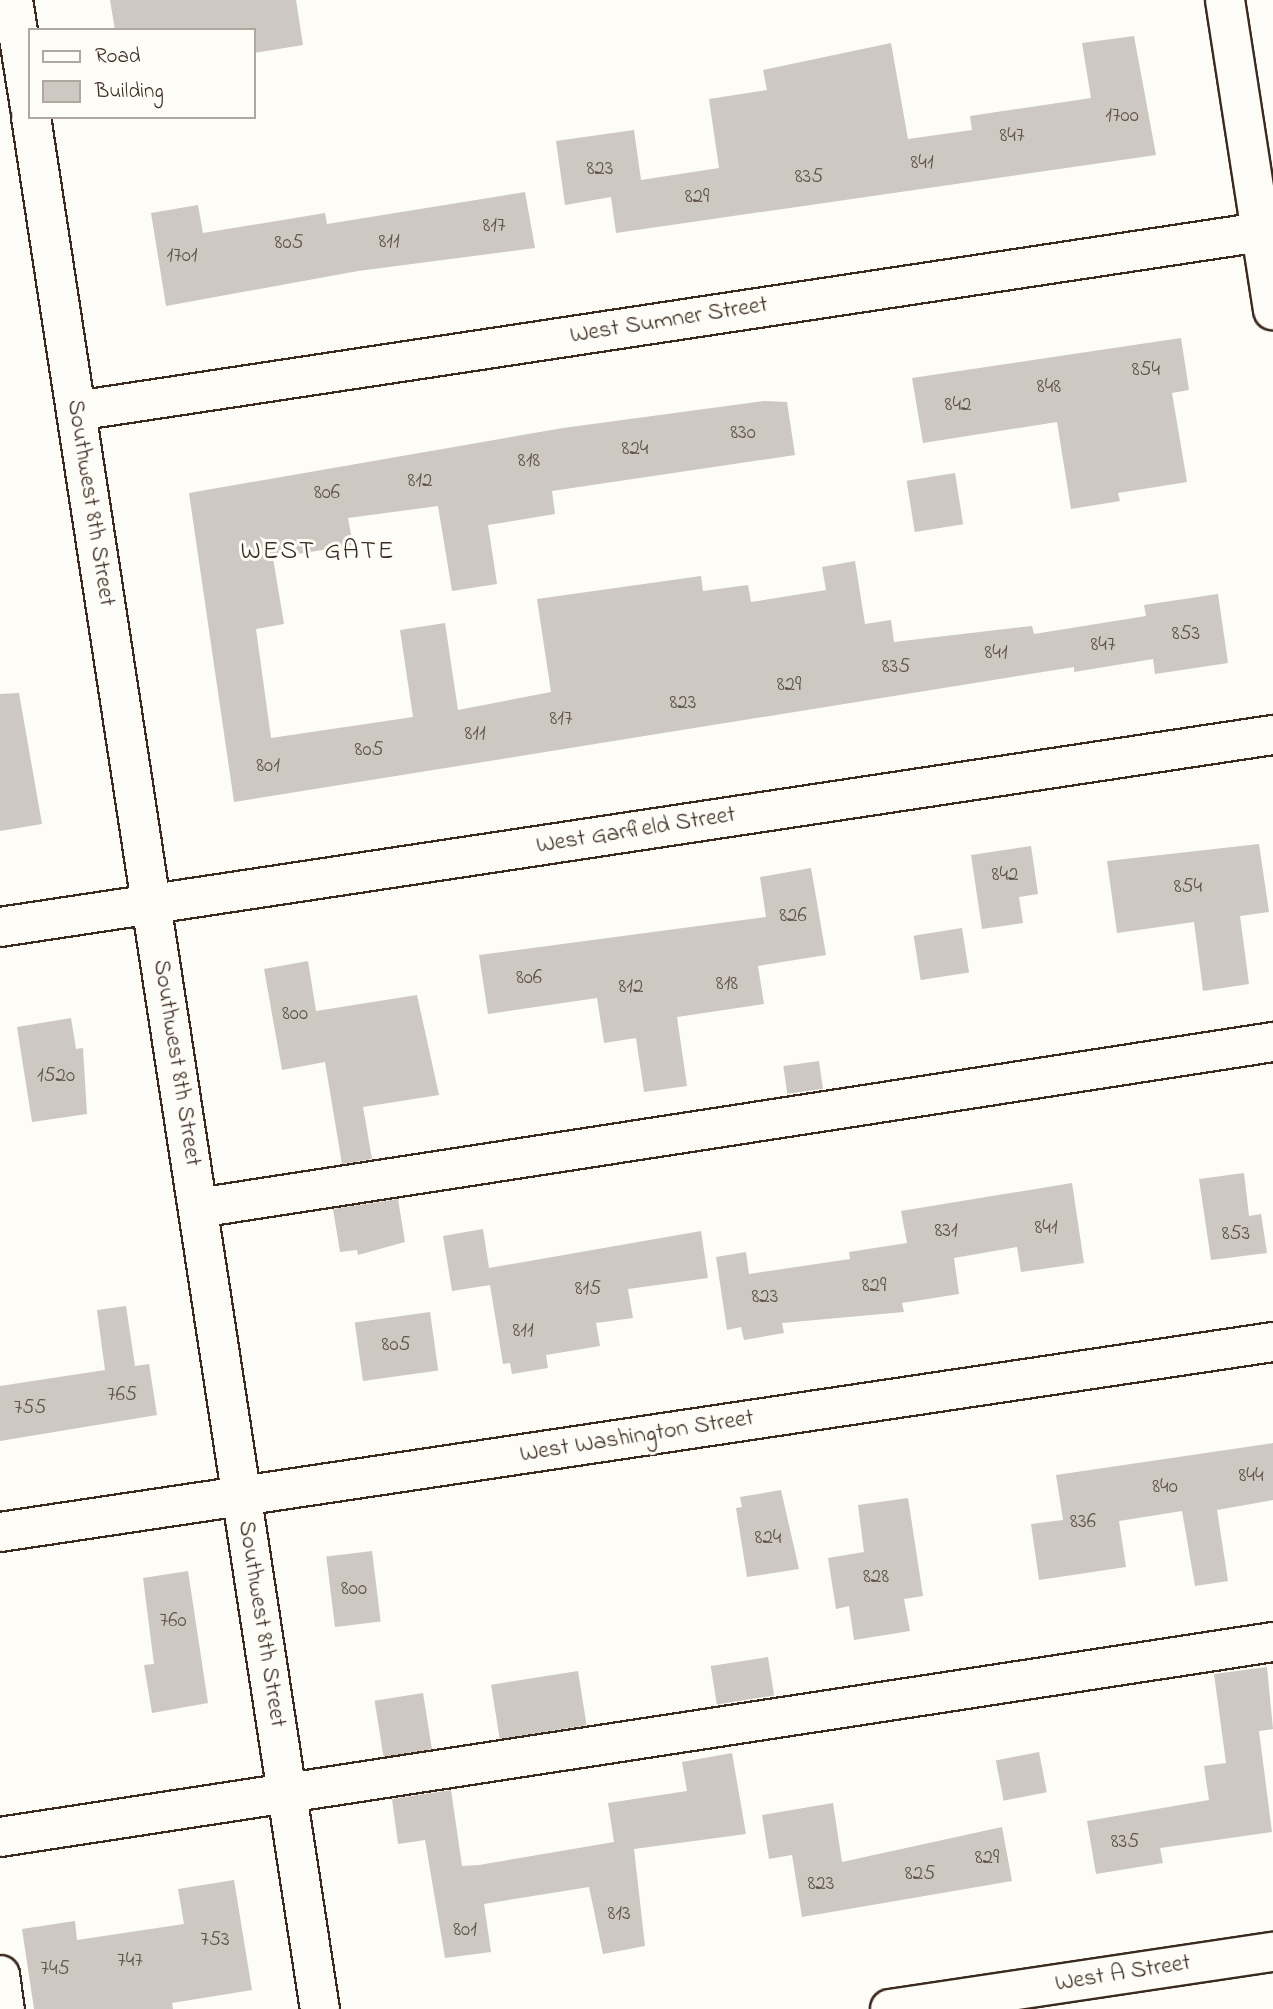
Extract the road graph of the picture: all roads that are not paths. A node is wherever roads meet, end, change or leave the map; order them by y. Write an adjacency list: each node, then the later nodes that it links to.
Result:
1 (13, 0): 3 (street)
2 (1225, 0): 5 (street)
3 (28, 94)
4 (31, 119): 7 (street, Southwest 8th Street)
5 (1261, 232): 6 (street); 7 (street, West Sumner Street)
6 (1273, 310)
7 (76, 411): 9 (street, Southwest 8th Street)
8 (1273, 735): 9 (street, West Garfield Street)
9 (151, 904): 10 (street, West Garfield Street); 12 (street, Southwest 8th Street)
10 (0, 927)
11 (1273, 1042): 12 (street)
12 (198, 1208): 14 (street, Southwest 8th Street)
13 (1273, 1342): 14 (street, West Washington Street)
14 (242, 1496): 15 (street, West Washington Street); 17 (street, Southwest 8th Street)
15 (0, 1532)
16 (1273, 1642): 17 (street)
17 (287, 1794): 18 (street); 22 (street, Southwest 8th Street)
18 (0, 1837)
19 (1273, 1952): 23 (street, West A Street)
20 (0, 1975): 21 (street)
21 (5, 2009)
22 (320, 2009)
23 (890, 2009)

